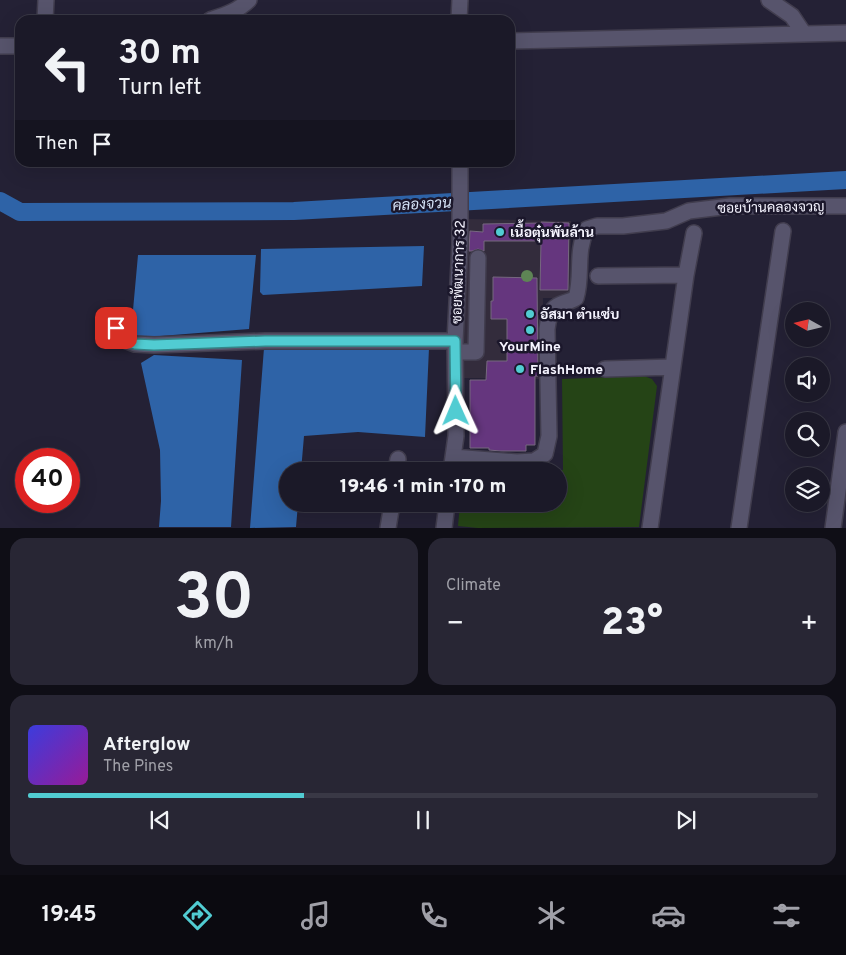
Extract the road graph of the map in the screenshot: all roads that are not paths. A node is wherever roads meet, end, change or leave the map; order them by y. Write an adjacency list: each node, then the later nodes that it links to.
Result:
1 (46, 0): 5 (street)
2 (250, 0): 6 (street)
3 (460, 0): 7 (street)
4 (770, 0): 9 (street)
5 (45, 15)
6 (226, 15)
7 (459, 15)
8 (846, 33): 9 (street)
9 (804, 34): 10 (street)
10 (515, 41)
11 (0, 46): 12 (street)
12 (15, 46)
13 (460, 167): 21 (street, ซอยพัฒนาการ 32)
14 (846, 206): 26 (street, ซอยบ้านคลองจวญ)
15 (782, 231): 32 (street)
16 (694, 233): 18 (street)
17 (478, 258): 21 (street)
18 (686, 275): 19 (street); 22 (street)
19 (598, 276)
20 (111, 317): 21 (street)
21 (455, 347): 25 (street, ซอยพัฒนาการ 32)
22 (673, 368): 23 (street); 31 (street)
23 (605, 369)
24 (846, 432): 33 (street)
25 (452, 462)
26 (517, 462)
27 (391, 512): 29 (street)
28 (446, 512): 30 (street)
29 (388, 528)
30 (444, 528)
31 (650, 528)
32 (739, 528)
33 (833, 528)

